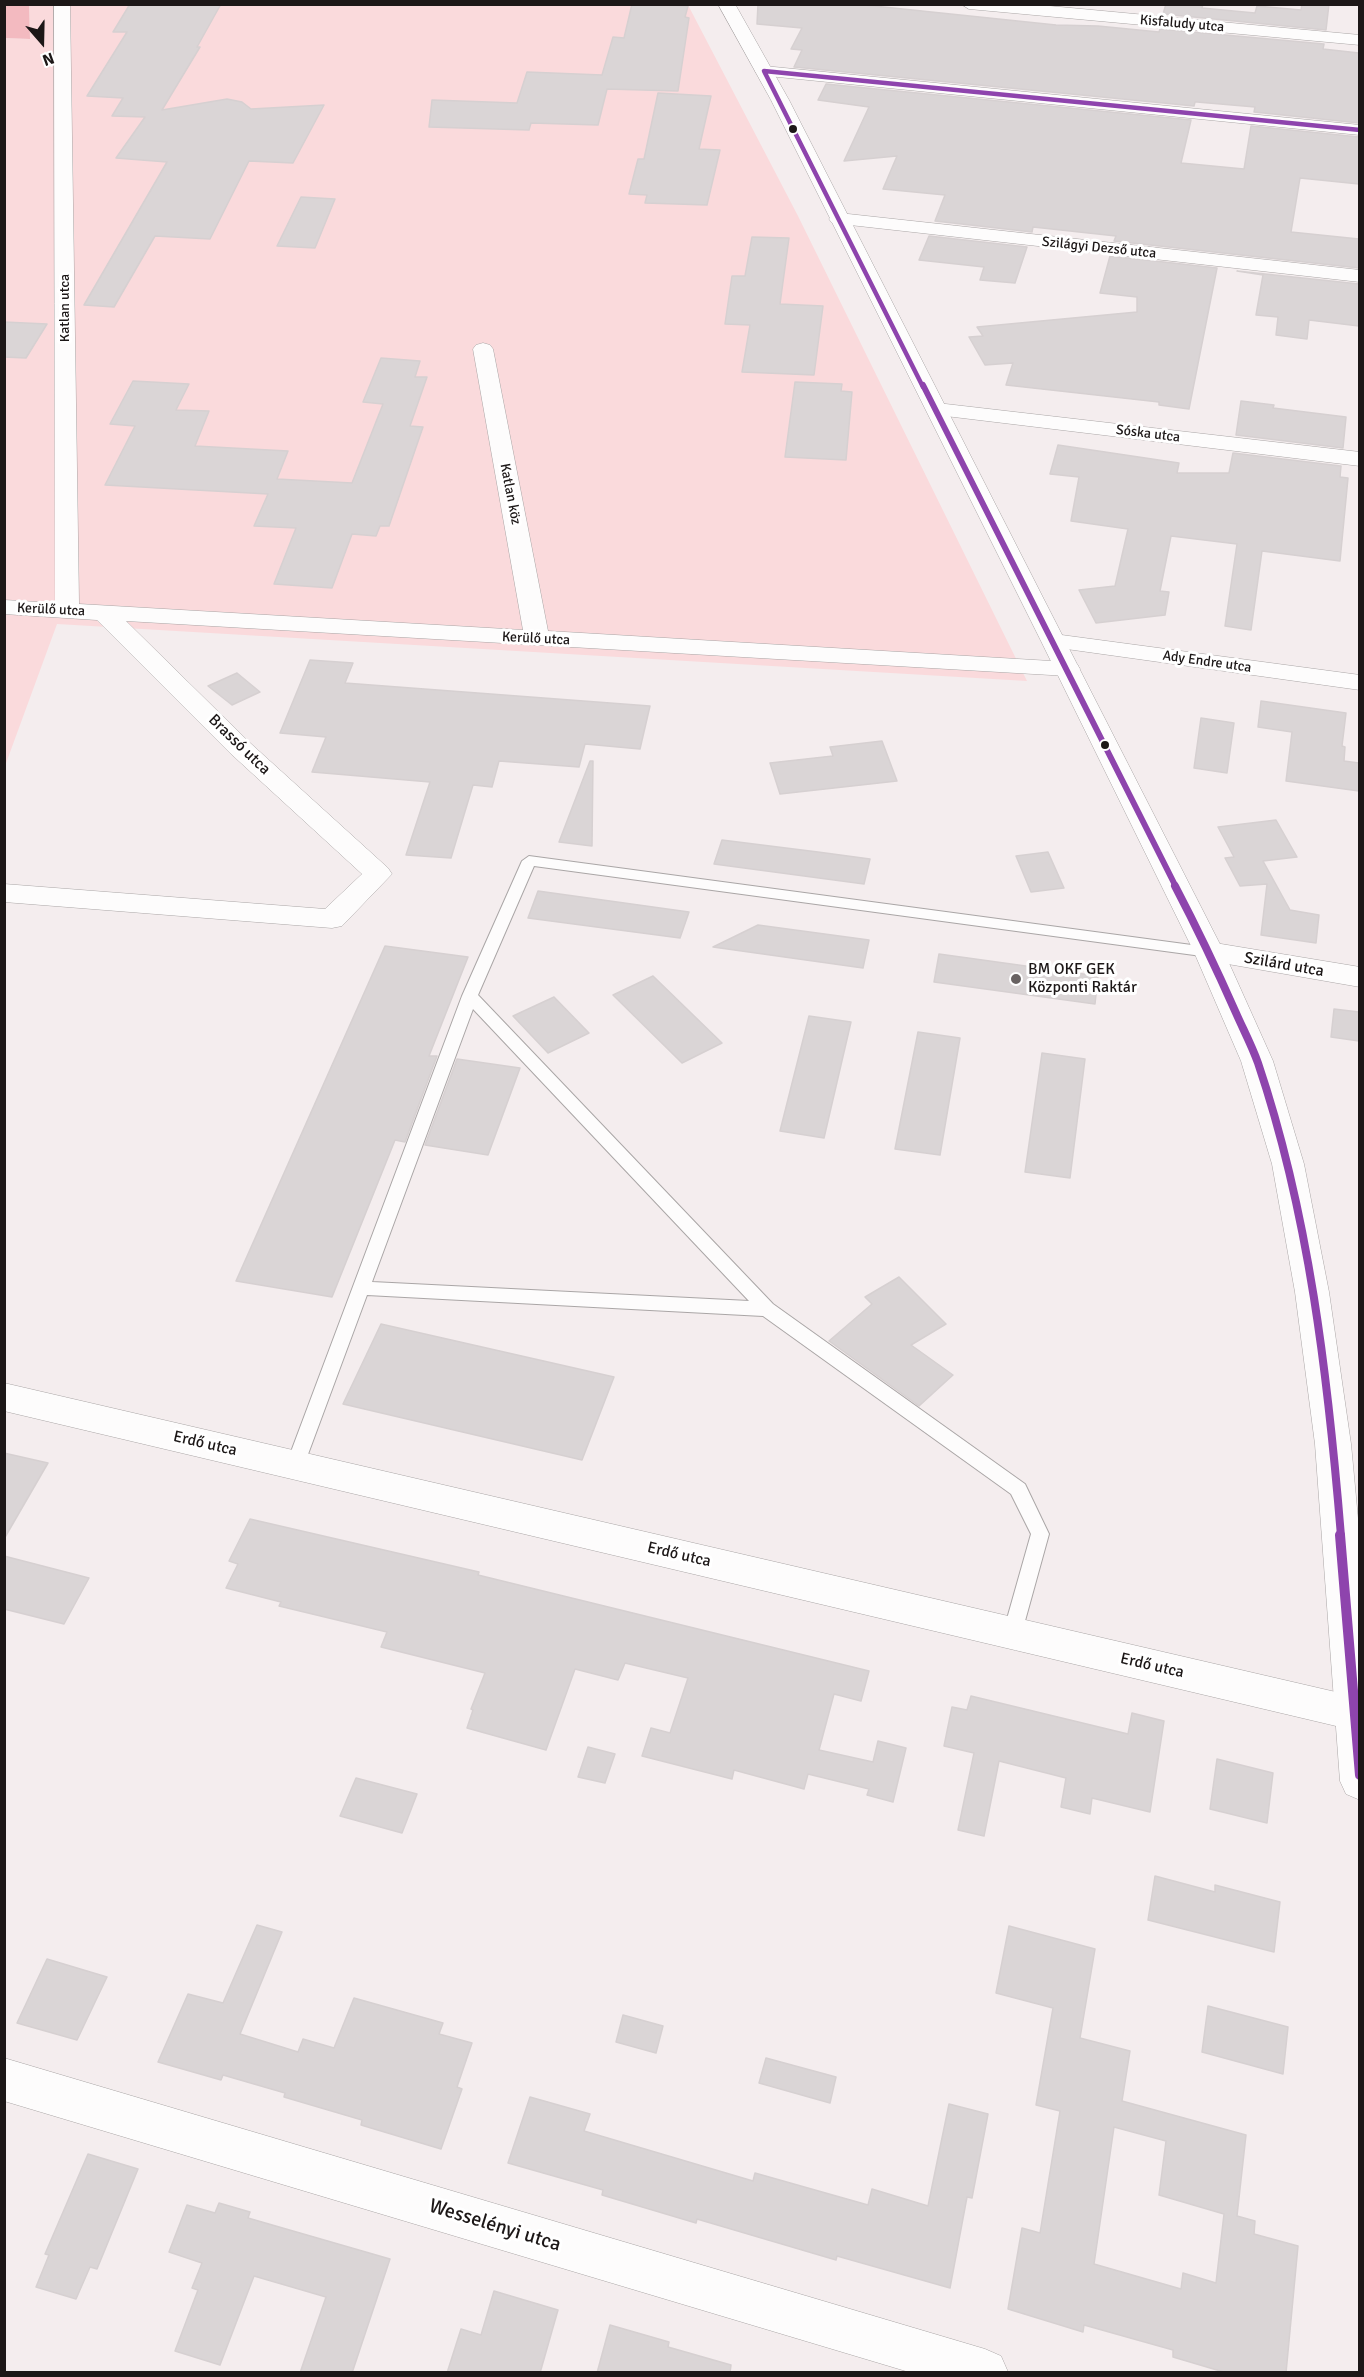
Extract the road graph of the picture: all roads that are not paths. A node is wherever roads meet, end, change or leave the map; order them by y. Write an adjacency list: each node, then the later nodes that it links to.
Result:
1 (62, 4): 13 (street, Katlan utca)
2 (726, 4): 5 (main road)
3 (969, 4): 4 (street, Kisfaludy utca)
4 (1359, 40)
5 (765, 71): 6 (street); 7 (main road)
6 (1359, 130)
7 (839, 219): 8 (street, Szilágyi Dezső utca); 10 (main road)
8 (1359, 276)
9 (483, 349): 15 (street, Katlan köz)
10 (937, 409): 11 (street, Sóska utca); 16 (main road)
11 (1359, 459)
12 (4, 608): 13 (street, Kerülő utca)
13 (67, 611): 14 (street, Kerülő utca)
14 (104, 613): 15 (street, Kerülő utca); 19 (street, Brassó utca)
15 (537, 639): 17 (street, Kerülő utca)
16 (1054, 641): 17 (main road); 18 (street, Ady Endre utca)
17 (1068, 669): 20 (main road)
18 (1359, 683)
19 (4, 893)
20 (1209, 952): 21 (street, Szilárd utca); 22 (lane); 28 (main road)
21 (1359, 977)
22 (470, 996): 23 (lane); 24 (lane)
23 (360, 1288): 24 (lane); 26 (lane)
24 (767, 1309): 27 (lane)
25 (4, 1397): 26 (street, Erdő utca)
26 (295, 1465): 27 (street, Erdő utca)
27 (1013, 1633): 28 (street, Erdő utca)
28 (1353, 1713): 29 (main road)
29 (1359, 1781)
30 (4, 2079): 31 (street, Wesselényi utca)
31 (985, 2373)

